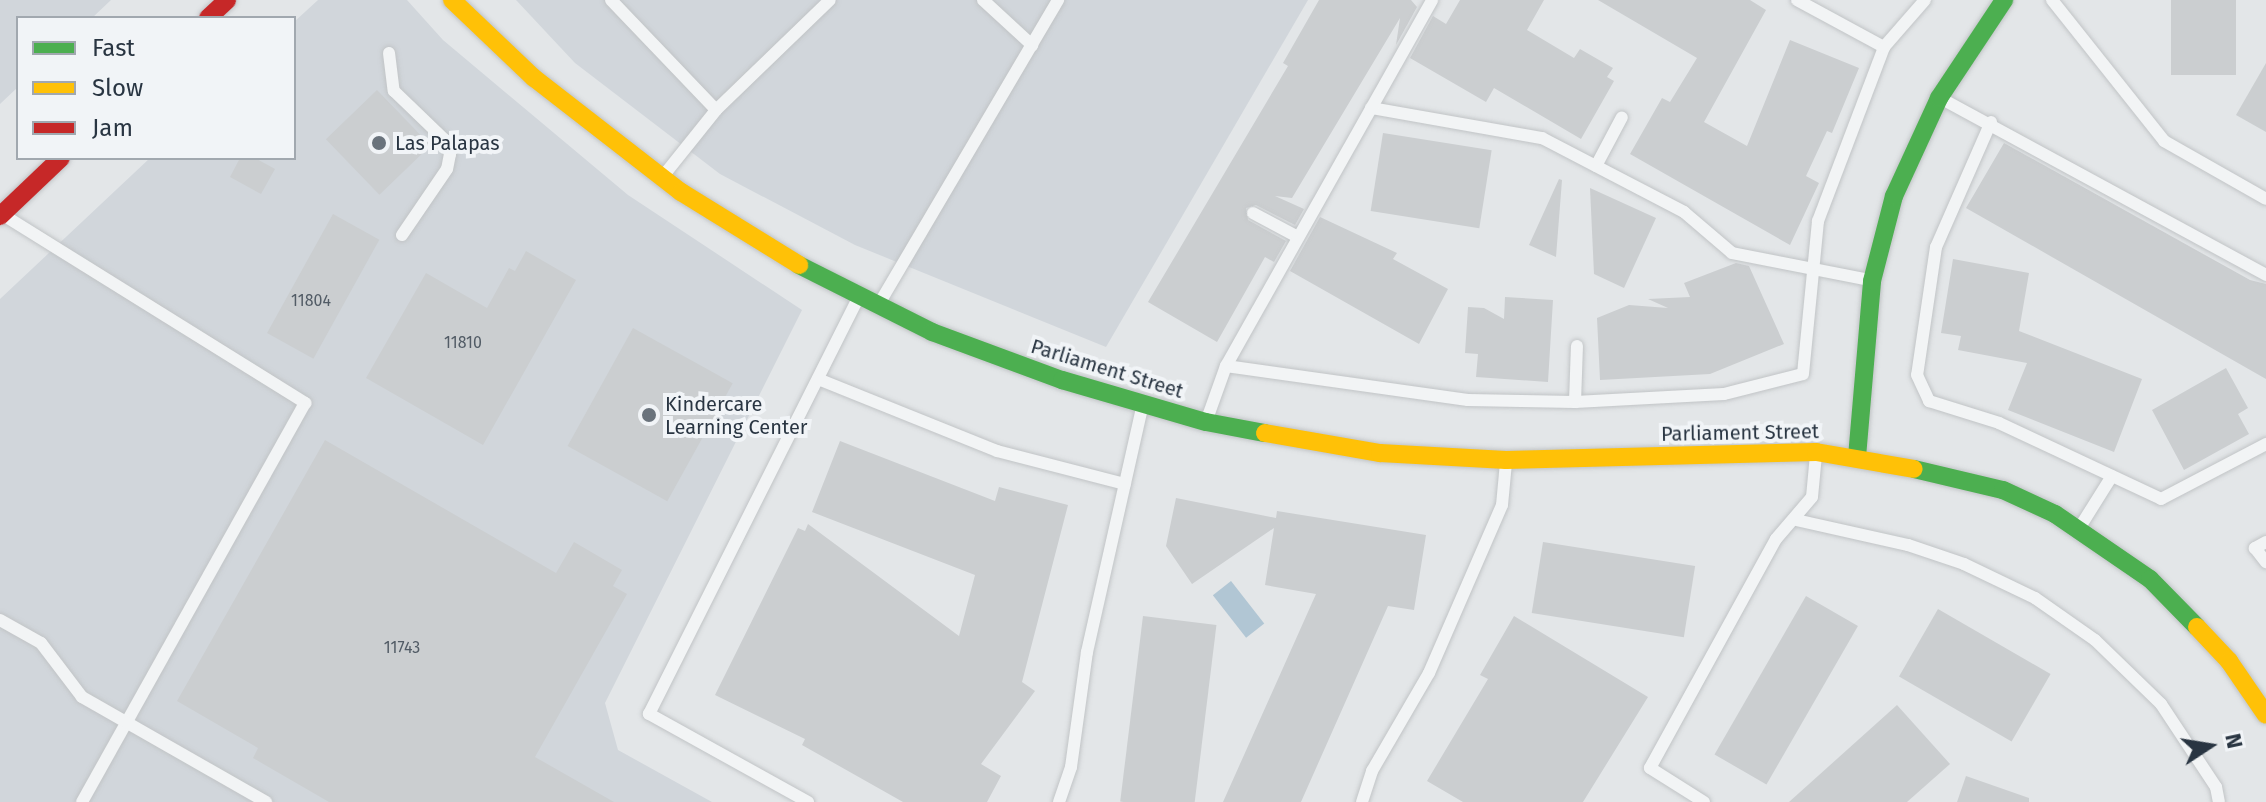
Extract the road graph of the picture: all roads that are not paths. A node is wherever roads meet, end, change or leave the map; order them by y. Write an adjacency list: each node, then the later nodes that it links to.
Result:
1 (227, 0): 12 (street)
2 (452, 0): 23 (street, Parliament Street)
3 (611, 0): 18 (lane)
4 (830, 0): 18 (lane)
5 (983, 0): 13 (lane)
6 (1058, 0): 13 (lane)
7 (1432, 0): 17 (lane)
8 (1797, 0): 14 (lane)
9 (1925, 0): 14 (lane)
10 (2004, 0): 16 (street)
11 (2052, 0): 24 (lane)
12 (210, 16)
13 (1032, 45): 33 (lane)
14 (1884, 47): 29 (lane)
15 (389, 53): 27 (lane)
16 (1939, 98): 20 (lane); 31 (street)
17 (1371, 108): 22 (lane); 28 (lane)
18 (716, 110): 23 (lane)
19 (1622, 117): 22 (lane)
20 (1991, 122): 30 (lane); 44 (lane)
21 (59, 160): 26 (street)
22 (1596, 166): 29 (lane)
23 (662, 178): 32 (street, Parliament Street)
24 (2266, 199)
25 (1253, 213): 28 (lane)
26 (1, 216): 52 (lane)
27 (402, 235)
28 (1298, 237): 35 (lane)
29 (1813, 270): 31 (lane); 37 (lane)
30 (2266, 275)
31 (1872, 281): 42 (street)
32 (859, 297): 33 (street, Parliament Street); 36 (lane)
33 (877, 307): 38 (street, Parliament Street)
34 (1577, 346): 37 (lane)
35 (1226, 366): 37 (lane); 39 (lane)
36 (818, 379): 45 (lane); 55 (lane)
37 (1575, 402)
38 (1142, 404): 39 (street, Parliament Street); 45 (lane)
39 (1206, 422): 43 (street, Parliament Street)
40 (2266, 444): 44 (lane)
41 (1816, 452): 42 (street, Parliament Street); 43 (street, Parliament Street); 46 (lane)
42 (1857, 457): 47 (street, Parliament Street)
43 (1506, 460): 57 (lane)
44 (2112, 476): 47 (lane)
45 (1125, 484): 56 (lane)
46 (1796, 520): 58 (lane); 59 (lane)
47 (2079, 529): 51 (street, Parliament Street)
48 (2266, 542): 49 (lane)
49 (2266, 562)
50 (0, 620): 52 (lane)
51 (2266, 715)
52 (127, 722): 53 (lane); 54 (lane)
53 (82, 802)
54 (266, 802)
55 (808, 802)
56 (1059, 802)
57 (1362, 802)
58 (1704, 802)
59 (2219, 802)

